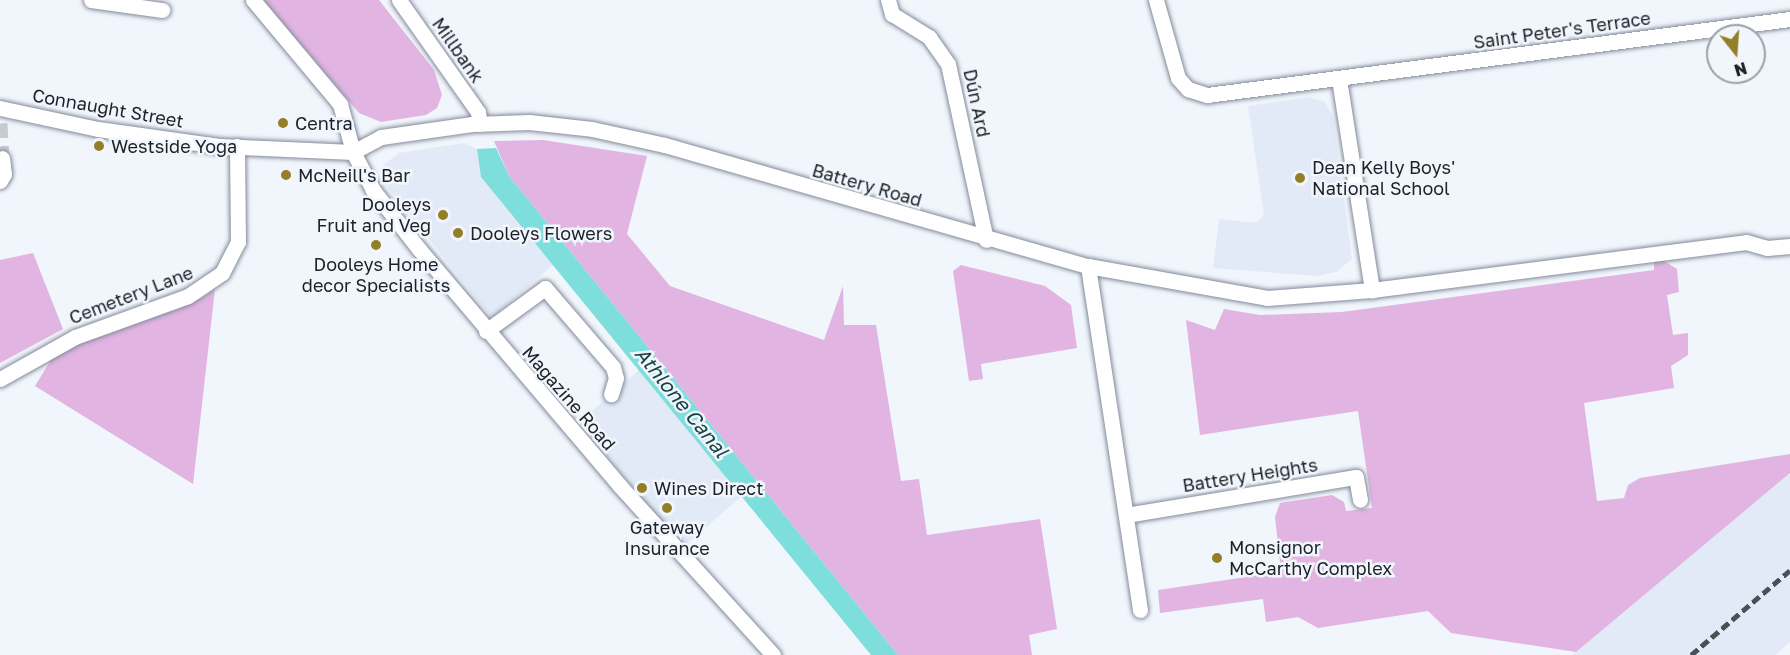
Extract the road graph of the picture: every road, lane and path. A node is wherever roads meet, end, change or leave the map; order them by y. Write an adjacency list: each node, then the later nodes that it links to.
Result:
1 (91, 0): 6 (street)
2 (253, 0): 13 (street, Magazine Road)
3 (399, 0): 11 (street, Millbank)
4 (888, 0): 16 (street, Dún Ard)
5 (1156, 0): 8 (street, Saint Peter's Terrace)
6 (162, 10)
7 (1790, 19): 8 (street, Saint Peter's Terrace)
8 (1339, 79): 19 (street)
9 (0, 108): 10 (street); 12 (street, Connaught Street)
10 (0, 123)
11 (476, 124): 13 (street, Battery Road); 16 (street, Battery Road)
12 (237, 146): 13 (street, Connaught Street); 21 (street, Cemetery Lane)
13 (353, 152): 20 (street, Magazine Road)
14 (2, 158): 15 (street)
15 (0, 181)
16 (986, 240): 18 (street, Battery Road)
17 (1790, 246): 19 (street, Battery Road)
18 (1088, 266): 19 (street, Battery Road); 24 (street)
19 (1372, 290)
20 (486, 331): 22 (street); 26 (street, Magazine Road)
21 (0, 379)
22 (611, 394)
23 (1360, 500): 24 (street, Battery Heights)
24 (1126, 515): 25 (street)
25 (1140, 610)
26 (773, 655)

